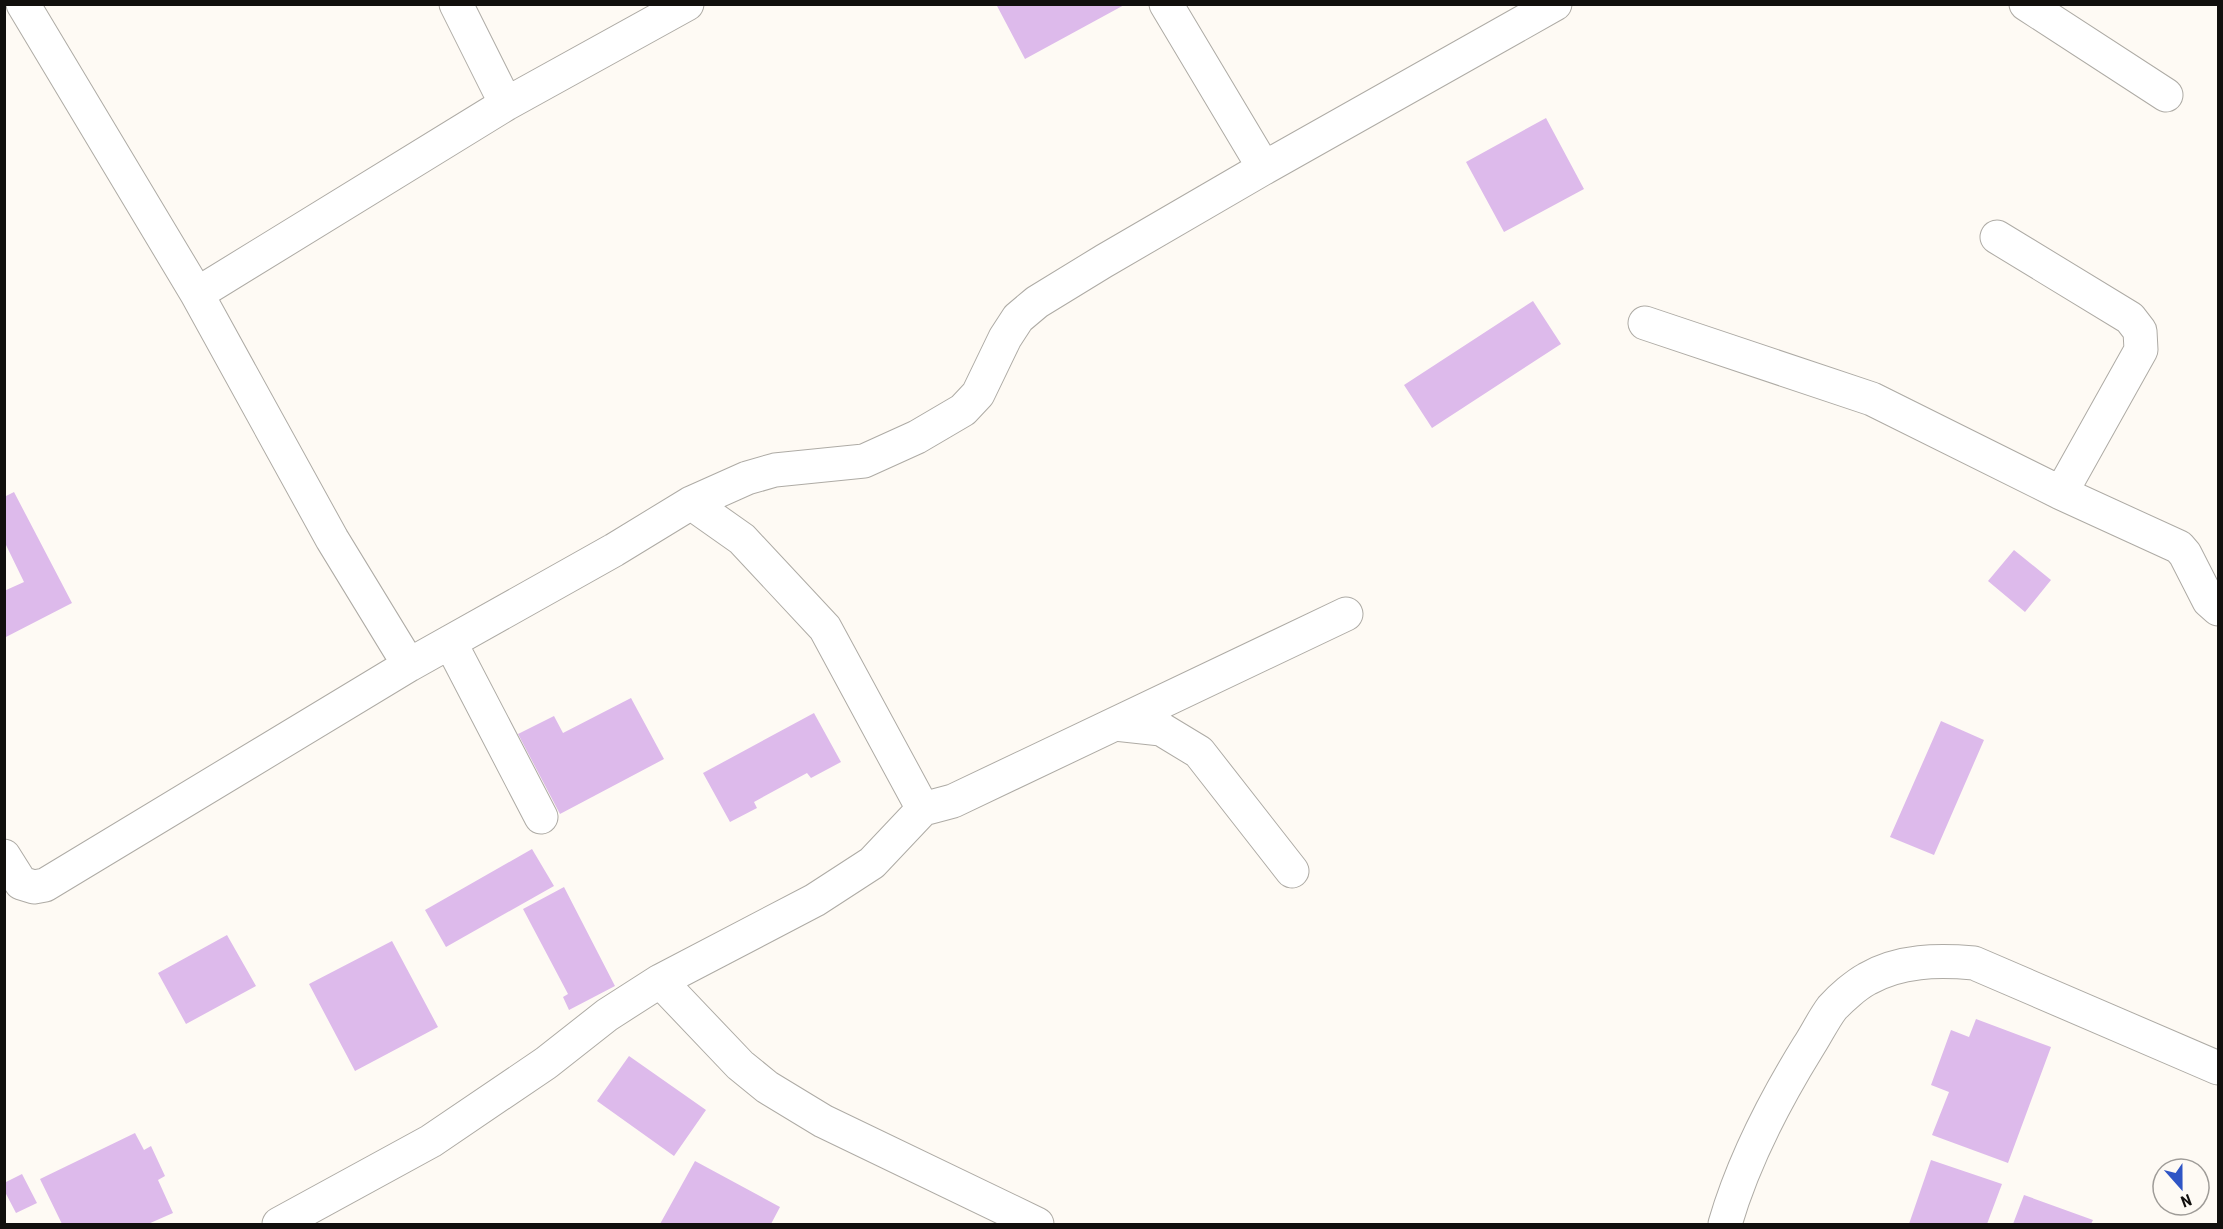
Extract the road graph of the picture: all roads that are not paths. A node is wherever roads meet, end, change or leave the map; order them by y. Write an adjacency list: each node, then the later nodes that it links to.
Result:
1 (23, 4): 11 (street)
2 (456, 4): 8 (street)
3 (687, 4): 8 (street)
4 (1166, 4): 9 (street)
5 (1555, 4): 9 (street)
6 (2026, 4): 7 (street)
7 (2166, 95)
8 (506, 104): 11 (street)
9 (1264, 168): 14 (street)
10 (1997, 237): 13 (street)
11 (197, 294): 18 (street)
12 (1645, 322): 13 (street)
13 (2061, 494): 15 (street)
14 (691, 503): 17 (street); 20 (street)
15 (2218, 609)
16 (1346, 614): 19 (street)
17 (450, 642): 18 (street); 21 (street)
18 (409, 665): 22 (street)
19 (1115, 724): 20 (street); 23 (street)
20 (923, 809): 24 (street)
21 (541, 817)
22 (4, 856)
23 (1292, 871)
24 (660, 981): 26 (street); 27 (street)
25 (2218, 1068): 28 (street)
26 (279, 1224)
27 (1036, 1224)
28 (1725, 1224)

